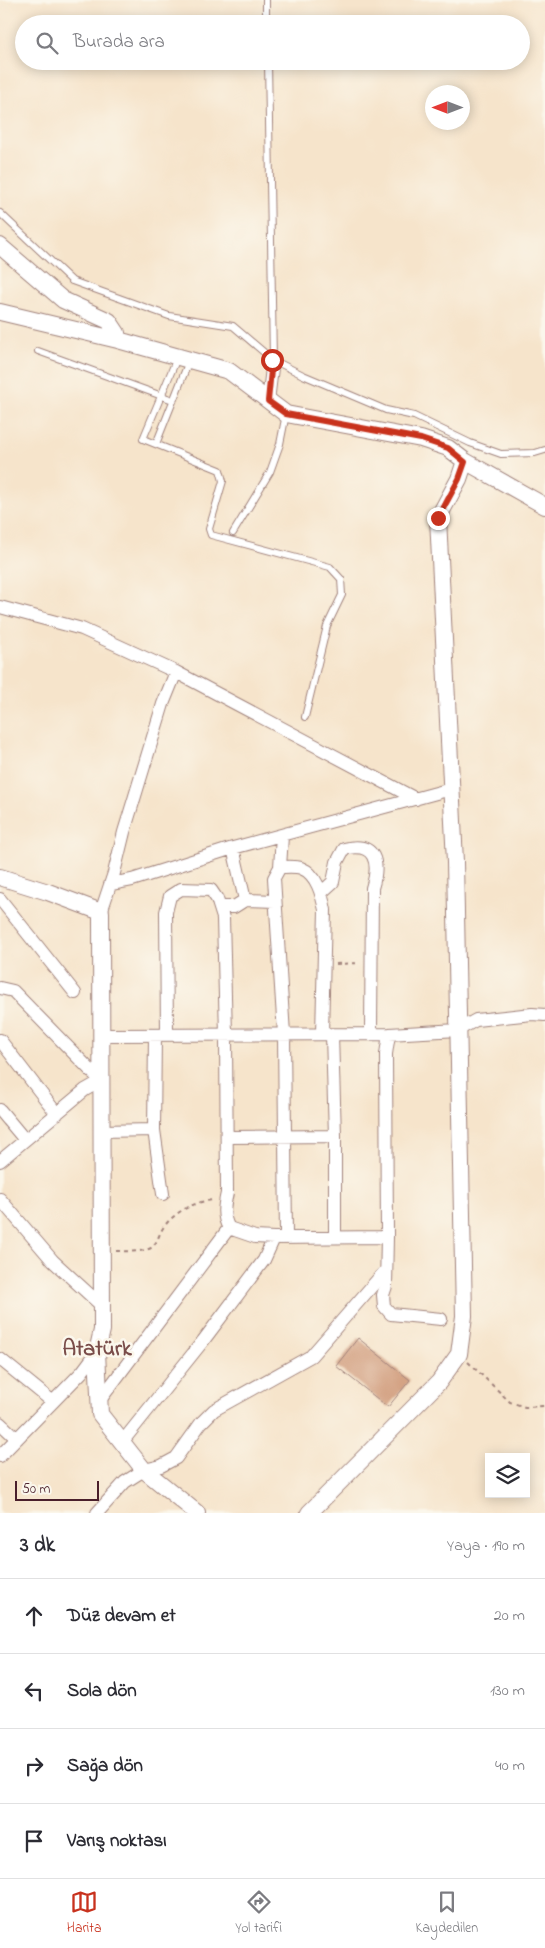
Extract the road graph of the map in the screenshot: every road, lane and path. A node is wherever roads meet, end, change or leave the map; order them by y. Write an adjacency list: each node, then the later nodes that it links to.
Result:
1 (266, 0): 2 (lane)
2 (266, 15)
3 (268, 70): 10 (lane)
4 (0, 213): 10 (lane)
5 (0, 246): 7 (street)
6 (0, 312): 7 (street)
7 (118, 340): 9 (street)
8 (38, 351): 11 (lane)
9 (184, 358): 11 (lane); 12 (lane); 13 (street)
10 (272, 360): 13 (street); 16 (lane)
11 (161, 396): 12 (lane); 15 (lane)
12 (173, 400): 15 (lane)
13 (268, 401): 14 (street)
14 (286, 414): 17 (street); 19 (lane)
15 (156, 444): 22 (lane)
16 (545, 450)
17 (465, 462): 18 (street); 23 (street)
18 (545, 506)
19 (234, 533)
20 (0, 607): 21 (street)
21 (176, 672): 24 (street); 29 (street)
22 (305, 717)
23 (451, 789): 24 (street); 41 (street)
24 (416, 798): 25 (street)
25 (282, 836): 26 (street); 27 (street)
26 (233, 848): 29 (street); 32 (street)
27 (280, 868): 30 (street); 33 (street)
28 (0, 877): 35 (street)
29 (111, 884): 35 (street)
30 (322, 892): 36 (street); 37 (street)
31 (0, 899): 39 (street)
32 (245, 900): 33 (street); 34 (street)
33 (275, 901): 43 (street)
34 (220, 907): 42 (street); 48 (street)
35 (101, 912): 47 (street)
36 (371, 963): 37 (path); 45 (street)
37 (324, 964): 44 (street)
38 (0, 988): 50 (street)
39 (75, 993)
40 (545, 1015): 41 (street)
41 (458, 1030): 46 (street); 72 (street)
42 (226, 1034): 43 (street); 48 (street); 55 (street)
43 (284, 1034): 44 (street); 56 (street)
44 (327, 1034): 45 (street); 57 (street)
45 (371, 1034): 46 (street)
46 (389, 1034): 65 (street)
47 (101, 1035): 48 (street); 50 (street)
48 (161, 1035): 53 (street)
49 (0, 1040): 52 (street)
50 (101, 1081): 52 (street); 54 (street)
51 (0, 1110): 58 (street)
52 (57, 1114): 58 (street)
53 (154, 1130): 54 (street); 60 (street)
54 (101, 1131): 67 (street)
55 (227, 1136): 56 (street); 62 (street)
56 (285, 1136): 57 (street); 66 (street)
57 (335, 1136): 64 (street)
58 (25, 1140): 59 (street)
59 (0, 1161)
60 (162, 1194)
61 (0, 1199): 69 (street)
62 (226, 1200): 63 (street); 67 (path)
63 (229, 1228): 66 (street); 74 (street)
64 (335, 1237): 65 (street); 66 (street)
65 (387, 1237): 68 (street)
66 (280, 1238): 79 (street)
67 (102, 1251): 69 (street)
68 (386, 1270): 70 (street); 81 (street)
69 (102, 1306): 71 (street)
70 (441, 1319)
71 (97, 1352): 74 (street); 75 (street)
72 (459, 1354): 76 (path); 84 (street)
73 (0, 1359): 75 (street)
74 (100, 1400): 79 (street)
75 (53, 1402): 78 (street)
76 (545, 1406)
77 (0, 1423): 78 (street)
78 (17, 1439): 80 (street)
79 (123, 1441): 81 (street)
80 (0, 1456)
81 (144, 1470): 82 (street); 83 (street)
82 (191, 1511)
83 (97, 1513)
84 (309, 1513)

